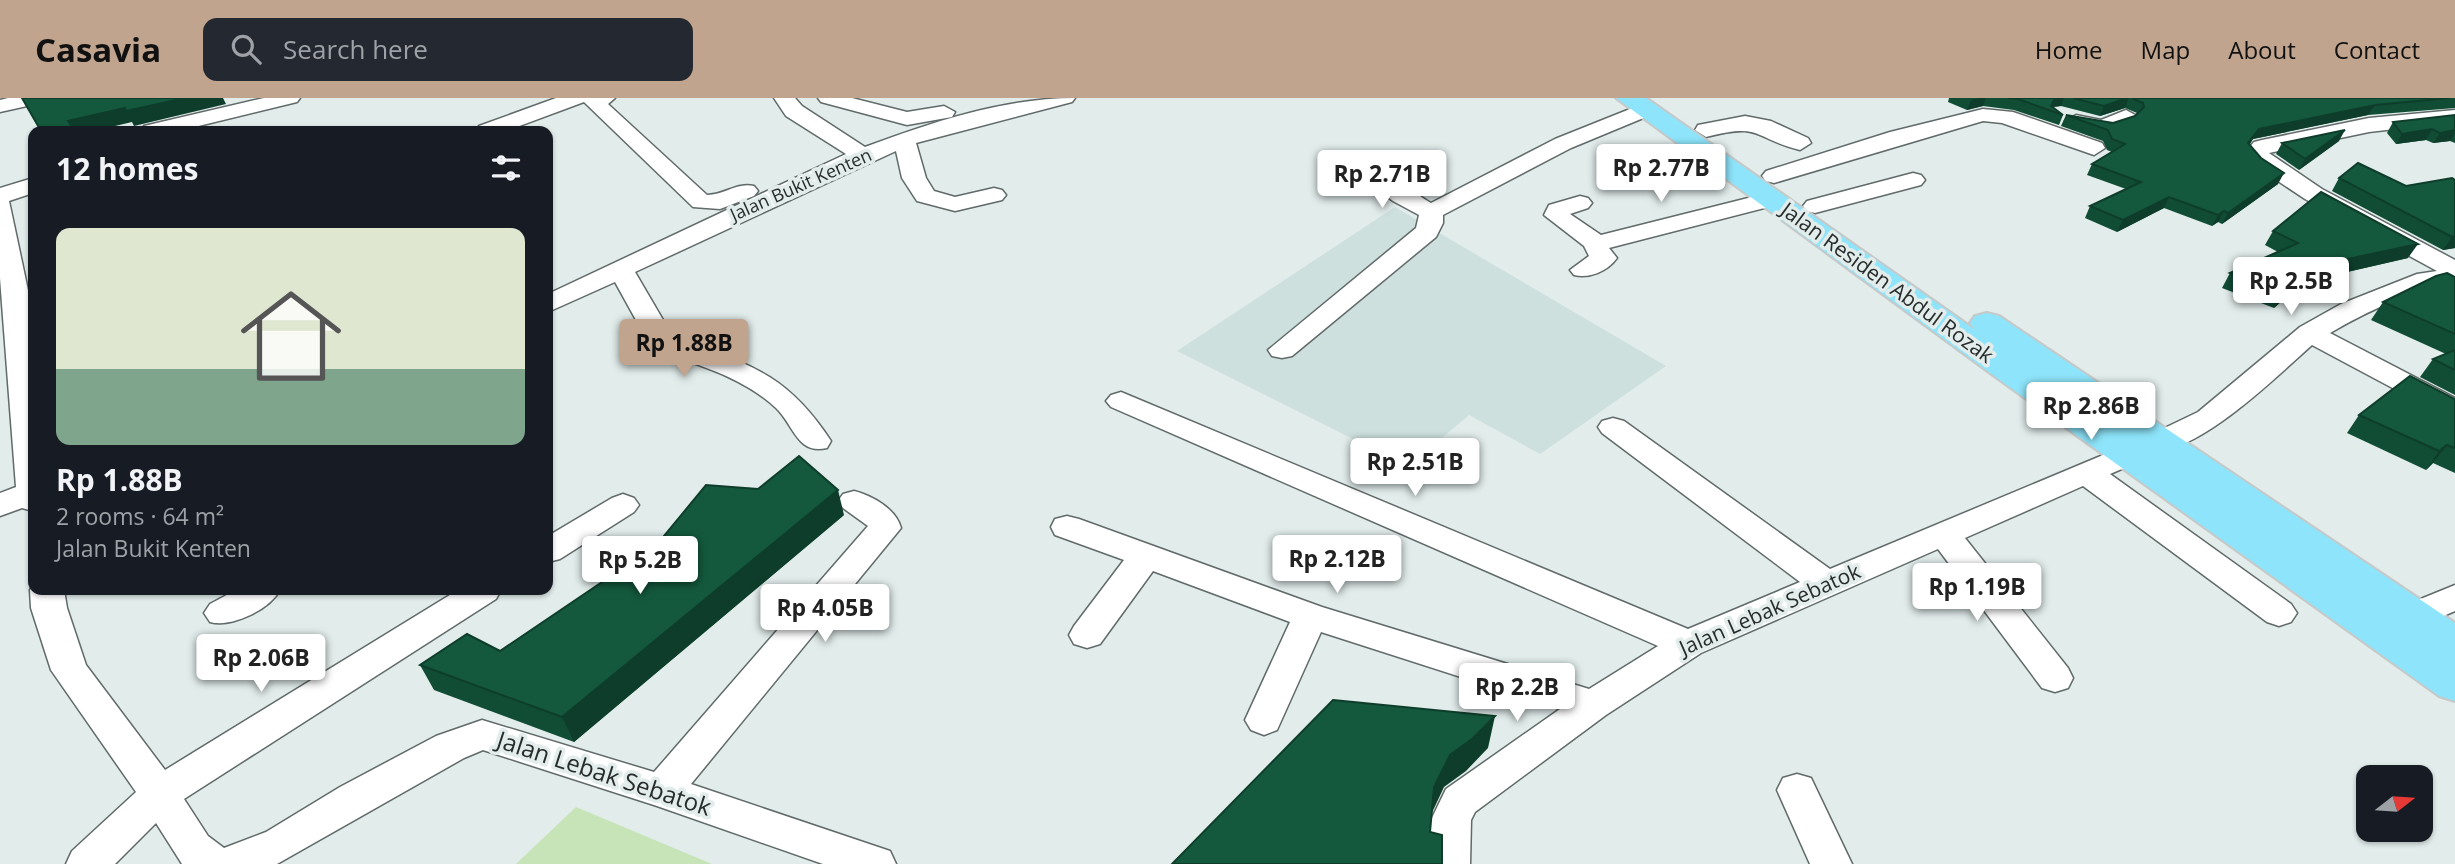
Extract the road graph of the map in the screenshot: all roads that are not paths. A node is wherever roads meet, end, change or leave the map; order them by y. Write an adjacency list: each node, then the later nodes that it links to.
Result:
1 (38, 98): 10 (street)
2 (290, 98): 14 (street)
3 (576, 98): 15 (street)
4 (605, 98): 20 (street)
5 (784, 98): 20 (street)
6 (828, 98): 16 (street)
7 (1014, 98): 16 (street)
8 (1066, 98): 16 (street, Jalan Bukit Kenten)
9 (1644, 102): 17 (highway, Jalan Residen Abdul Rozak); 24 (highway, Jalan Residen Abdul Rozak); 30 (street)
10 (0, 106)
11 (1995, 114): 12 (street); 19 (street); 24 (street)
12 (2126, 116)
13 (2455, 116): 34 (street)
14 (173, 126)
15 (500, 126)
16 (905, 129): 20 (street, Jalan Bukit Kenten); 25 (street)
17 (1706, 130): 18 (street); 24 (highway, Jalan Residen Abdul Rozak)
18 (1800, 144)
19 (2094, 148)
20 (853, 150): 32 (street, Jalan Bukit Kenten)
21 (1360, 165): 30 (street)
22 (1913, 180): 29 (street)
23 (28, 186): 26 (street)
24 (1773, 188): 29 (highway, Jalan Residen Abdul Rozak); 31 (street); 47 (highway, Jalan Residen Abdul Rozak)
25 (994, 195)
26 (0, 196)
27 (1580, 203): 31 (street)
28 (0, 205): 37 (street)
29 (1815, 206): 47 (highway, Jalan Residen Abdul Rozak)
30 (1431, 212): 41 (street)
31 (1597, 244): 33 (street)
32 (620, 268): 39 (street, Jalan Bukit Kenten); 45 (street)
33 (1583, 270)
34 (2455, 270)
35 (2455, 276): 36 (street, Jalan Lebak Sebatok)
36 (2426, 280): 38 (street); 40 (street, Jalan Lebak Sebatok)
37 (15, 286): 46 (street)
38 (2455, 296)
39 (553, 302)
40 (2310, 333): 43 (street); 47 (street, Jalan Lebak Sebatok)
41 (1282, 350)
42 (1121, 401): 67 (street)
43 (2455, 410)
44 (1613, 427): 57 (street)
45 (816, 440)
46 (28, 447)
47 (2144, 448): 48 (street, Jalan Lebak Sebatok); 65 (highway, Jalan Residen Abdul Rozak); 70 (highway, Jalan Residen Abdul Rozak)
48 (2087, 473): 54 (street, Jalan Lebak Sebatok); 63 (street)
49 (28, 498): 51 (street)
50 (854, 500): 74 (street)
51 (0, 505)
52 (623, 505): 55 (street)
53 (1067, 527): 56 (street)
54 (1944, 534): 57 (street, Jalan Lebak Sebatok); 69 (street)
55 (553, 548)
56 (1145, 557): 64 (street); 66 (street)
57 (1828, 584): 67 (street, Jalan Lebak Sebatok)
58 (48, 595): 75 (street)
59 (254, 595): 62 (street)
60 (476, 595): 75 (street)
61 (2455, 597): 65 (street)
62 (222, 613)
63 (2278, 613)
64 (1310, 616): 71 (street); 72 (street)
65 (2413, 616): 68 (highway, Jalan Residen Abdul Rozak)
66 (1087, 635)
67 (1688, 644): 71 (street, Jalan Lebak Sebatok)
68 (2455, 645)
69 (2055, 678)
70 (2455, 684)
71 (1593, 705): 80 (street, Jalan Lebak Sebatok)
72 (1264, 720)
73 (1797, 790): 81 (street)
74 (662, 791): 78 (street, Jalan Lebak Sebatok); 79 (street, Jalan Lebak Sebatok)
75 (160, 794): 76 (street); 77 (street)
76 (87, 864)
77 (213, 864)
78 (232, 864)
79 (875, 864)
80 (1449, 864)
81 (1831, 864)

